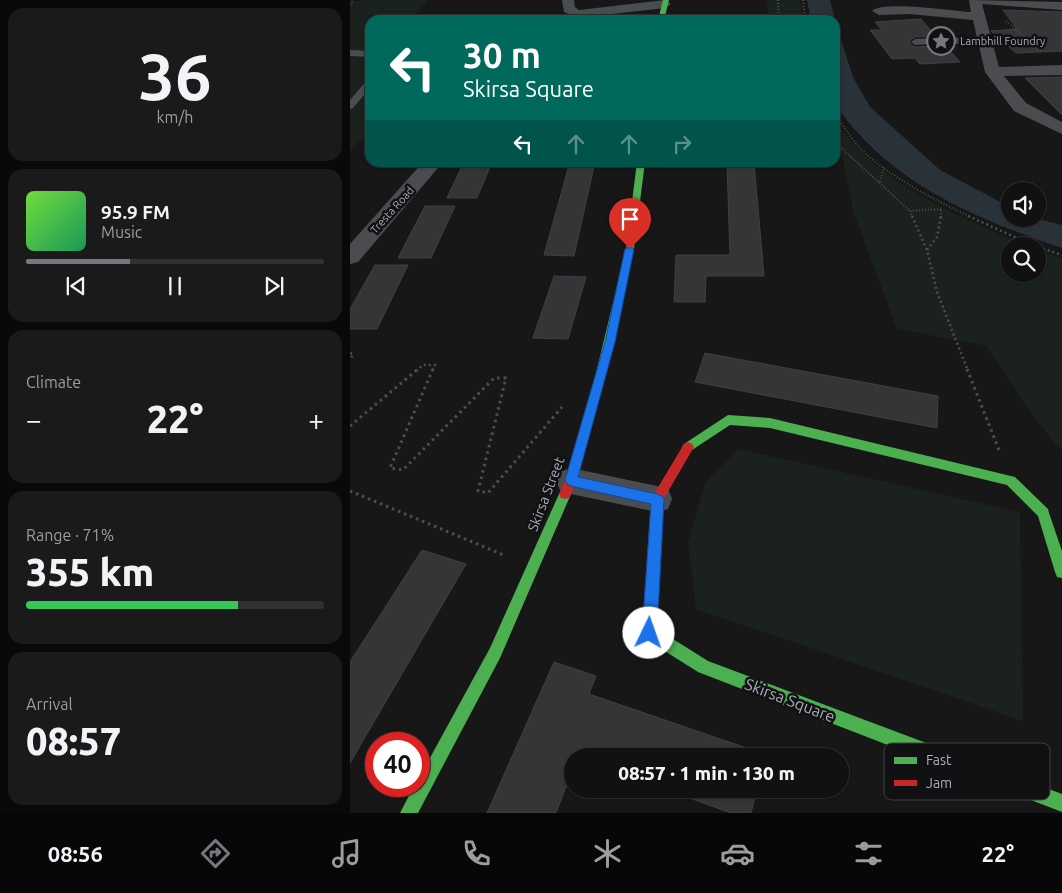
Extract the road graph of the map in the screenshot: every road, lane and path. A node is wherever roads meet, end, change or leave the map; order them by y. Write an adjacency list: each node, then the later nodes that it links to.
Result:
1 (353, 0): 8 (path)
2 (568, 0): 7 (street)
3 (778, 0): 12 (path)
4 (803, 0): 13 (path)
5 (975, 0): 14 (street)
6 (982, 0): 9 (street)
7 (665, 2): 11 (street)
8 (350, 4)
9 (1062, 6)
10 (879, 11): 14 (street)
11 (663, 15)
12 (779, 15)
13 (805, 15)
14 (979, 17): 17 (street)
15 (1003, 18): 20 (path)
16 (915, 42): 17 (lane)
17 (986, 43): 22 (street)
18 (350, 54): 19 (lane)
19 (365, 54)
20 (1047, 57)
21 (1062, 70): 22 (street)
22 (993, 72): 26 (street)
23 (365, 88): 24 (lane)
24 (350, 106)
25 (840, 120): 30 (path)
26 (1062, 129)
27 (840, 146): 31 (path)
28 (430, 167): 39 (street, Tresta Road)
29 (640, 167): 42 (street, Skirsa Street)
30 (884, 168): 31 (path); 32 (path)
31 (880, 182): 34 (path)
32 (940, 203): 33 (path); 35 (path)
33 (941, 210): 34 (path); 36 (path)
34 (910, 211): 36 (path)
35 (1014, 237)
36 (927, 250): 45 (path)
37 (1046, 250): 38 (path)
38 (1062, 255)
39 (350, 257)
40 (350, 353): 41 (path)
41 (350, 360)
42 (597, 388): 43 (path); 44 (street, Skirsa Street)
43 (350, 426)
44 (571, 480): 47 (street); 48 (street, Skirsa Street)
45 (1011, 481): 47 (street, Skirsa Square); 49 (street)
46 (350, 491): 48 (path)
47 (657, 500): 50 (street, Skirsa Square)
48 (534, 564): 53 (street, Skirsa Street)
49 (1062, 572)
50 (904, 743)
51 (1050, 798): 52 (street, Skirsa Square)
52 (1062, 803)
53 (410, 813)

